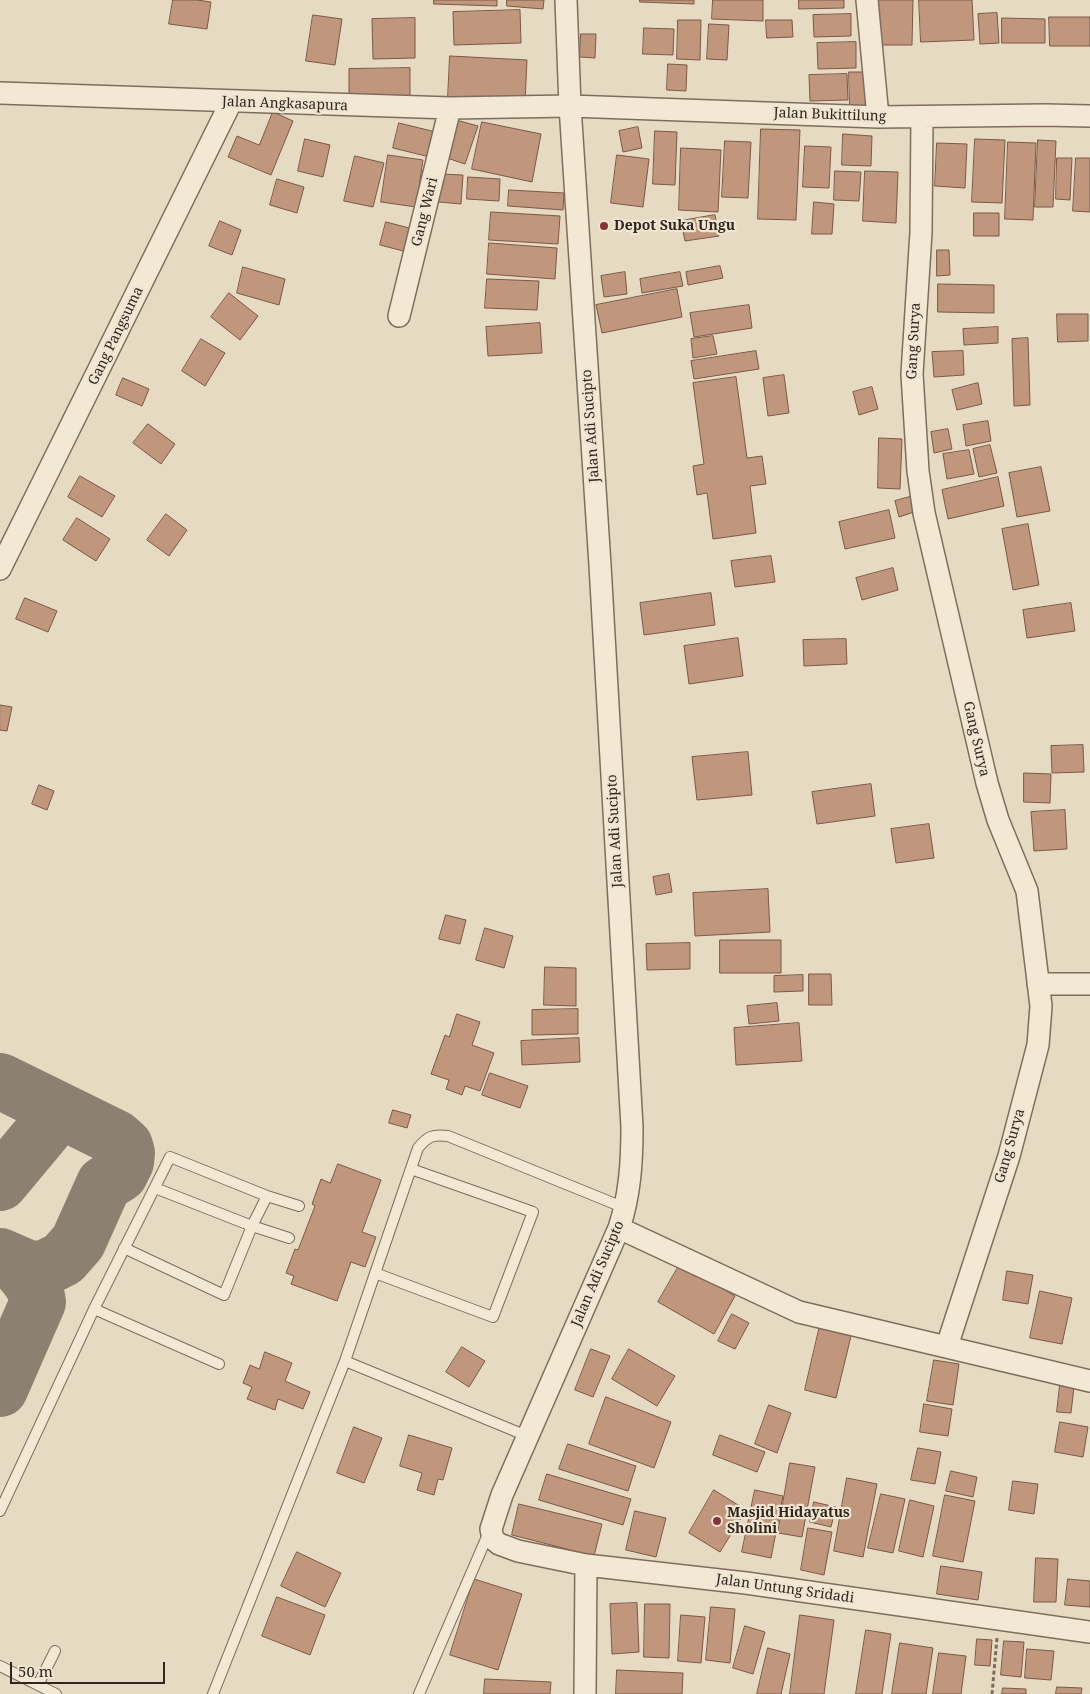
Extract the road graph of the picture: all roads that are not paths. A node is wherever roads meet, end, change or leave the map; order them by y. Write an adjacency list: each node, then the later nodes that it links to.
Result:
1 (566, 0): 5 (street, Jalan Adi Sucipto)
2 (867, 0): 7 (street)
3 (0, 94): 4 (street, Jalan Angkasapura)
4 (231, 102): 6 (street, Jalan Angkasapura); 11 (street, Gang Pangsuma)
5 (570, 106): 6 (street, Jalan Angkasapura); 7 (street, Jalan Bukittilung); 18 (street, Jalan Adi Sucipto)
6 (450, 108): 10 (street, Gang Wari)
7 (878, 116): 9 (street, Jalan Bukittilung)
8 (1090, 116): 9 (street, Jalan Bukittilung)
9 (922, 117): 12 (street, Gang Surya)
10 (399, 316)
11 (0, 569)
12 (1038, 984): 13 (street); 24 (street, Gang Surya)
13 (1090, 984)
14 (411, 1169): 18 (lane); 22 (lane); 22 (lane)
15 (155, 1188): 16 (lane); 19 (lane); 21 (lane)
16 (266, 1196): 17 (lane); 19 (lane)
17 (299, 1206)
18 (622, 1218): 24 (street); 28 (street, Jalan Adi Sucipto)
19 (252, 1226): 20 (lane); 21 (lane)
20 (289, 1238)
21 (124, 1248): 23 (lane)
22 (375, 1274): 25 (lane)
23 (94, 1309): 26 (lane); 29 (lane)
24 (948, 1346): 27 (street)
25 (345, 1360): 28 (lane); 37 (lane)
26 (219, 1364)
27 (1090, 1381)
28 (527, 1436): 30 (street, Jalan Adi Sucipto)
29 (0, 1511)
30 (491, 1529): 31 (street, Jalan Untung Sridadi); 38 (lane)
31 (586, 1565): 32 (street, Jalan Untung Sridadi); 39 (street)
32 (1090, 1632)
33 (54, 1651): 35 (lane)
34 (0, 1666): 35 (lane)
35 (38, 1685): 36 (lane)
36 (56, 1694)
37 (213, 1694)
38 (418, 1694)
39 (585, 1694)

